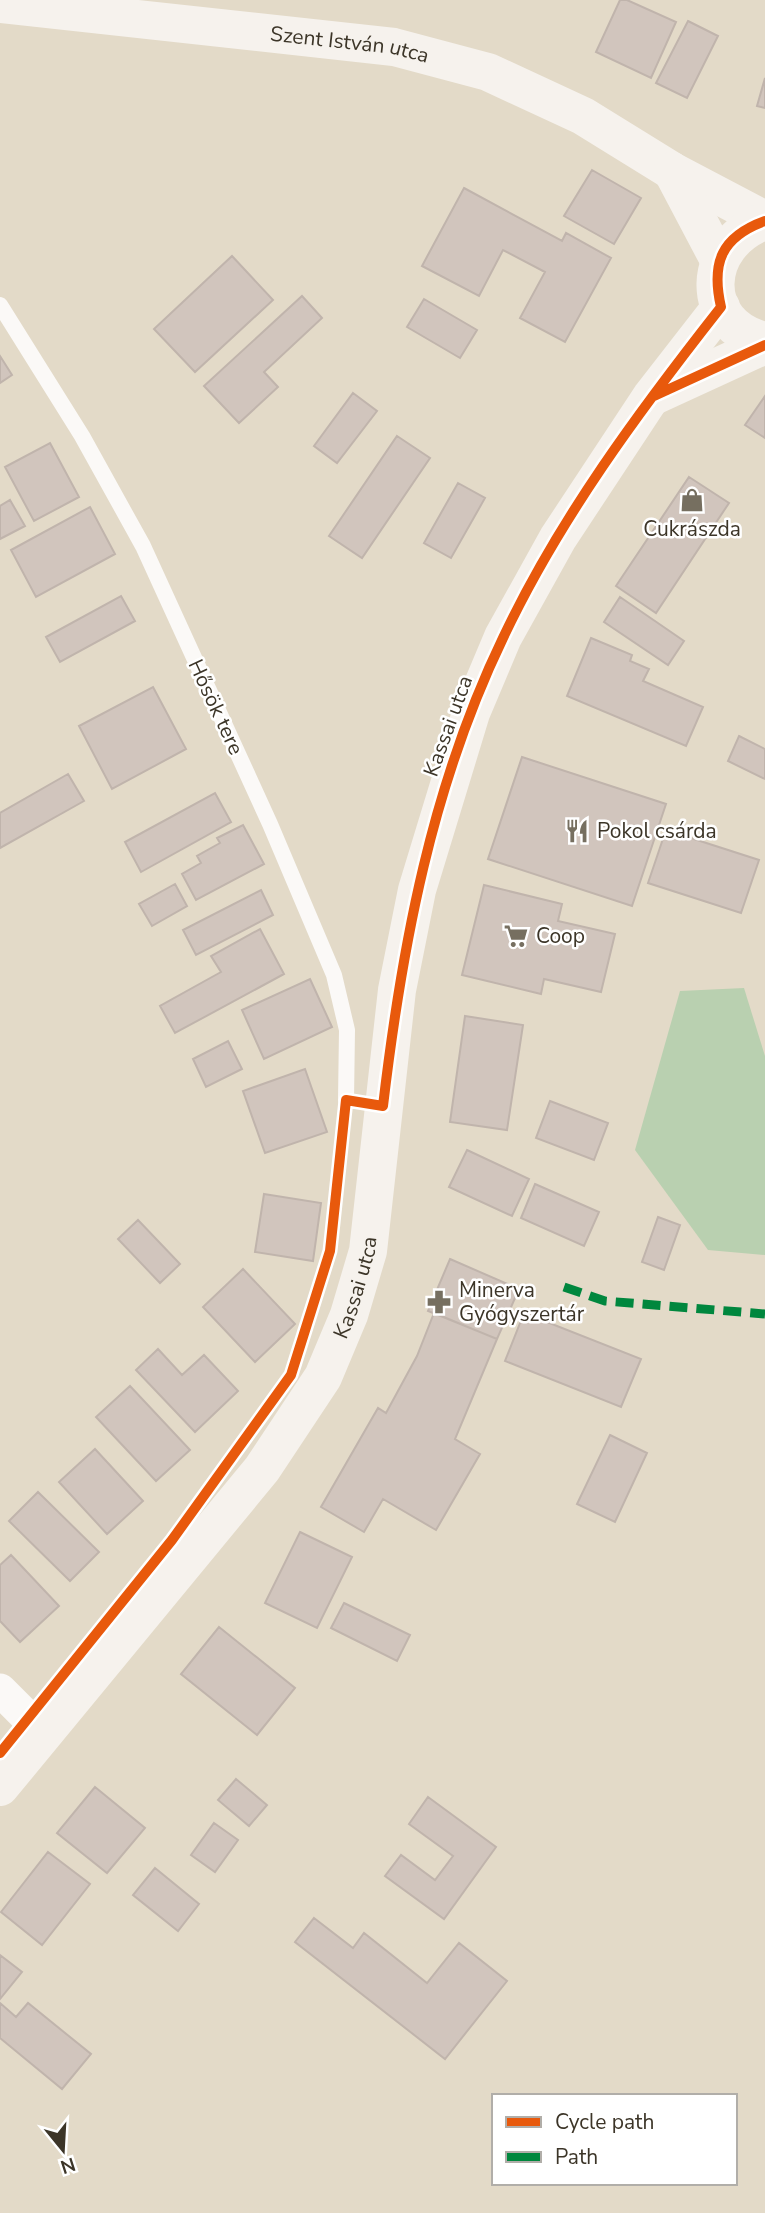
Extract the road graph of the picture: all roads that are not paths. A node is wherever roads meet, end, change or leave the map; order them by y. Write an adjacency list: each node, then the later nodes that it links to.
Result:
1 (0, 4): 2 (main road, Szent István utca)
2 (672, 170): 3 (main road, Szent István utca); 4 (main road)
3 (765, 220): 4 (main road)
4 (719, 260): 6 (main road)
5 (0, 305): 9 (lane, Hősök tere)
6 (721, 307): 7 (main road); 8 (main road, Kassai utca)
7 (765, 343): 8 (main road)
8 (651, 397): 11 (main road, Kassai utca)
9 (346, 1100)
10 (0, 1690): 11 (street)
11 (44, 1734): 12 (main road, Kassai utca)
12 (0, 1787)

